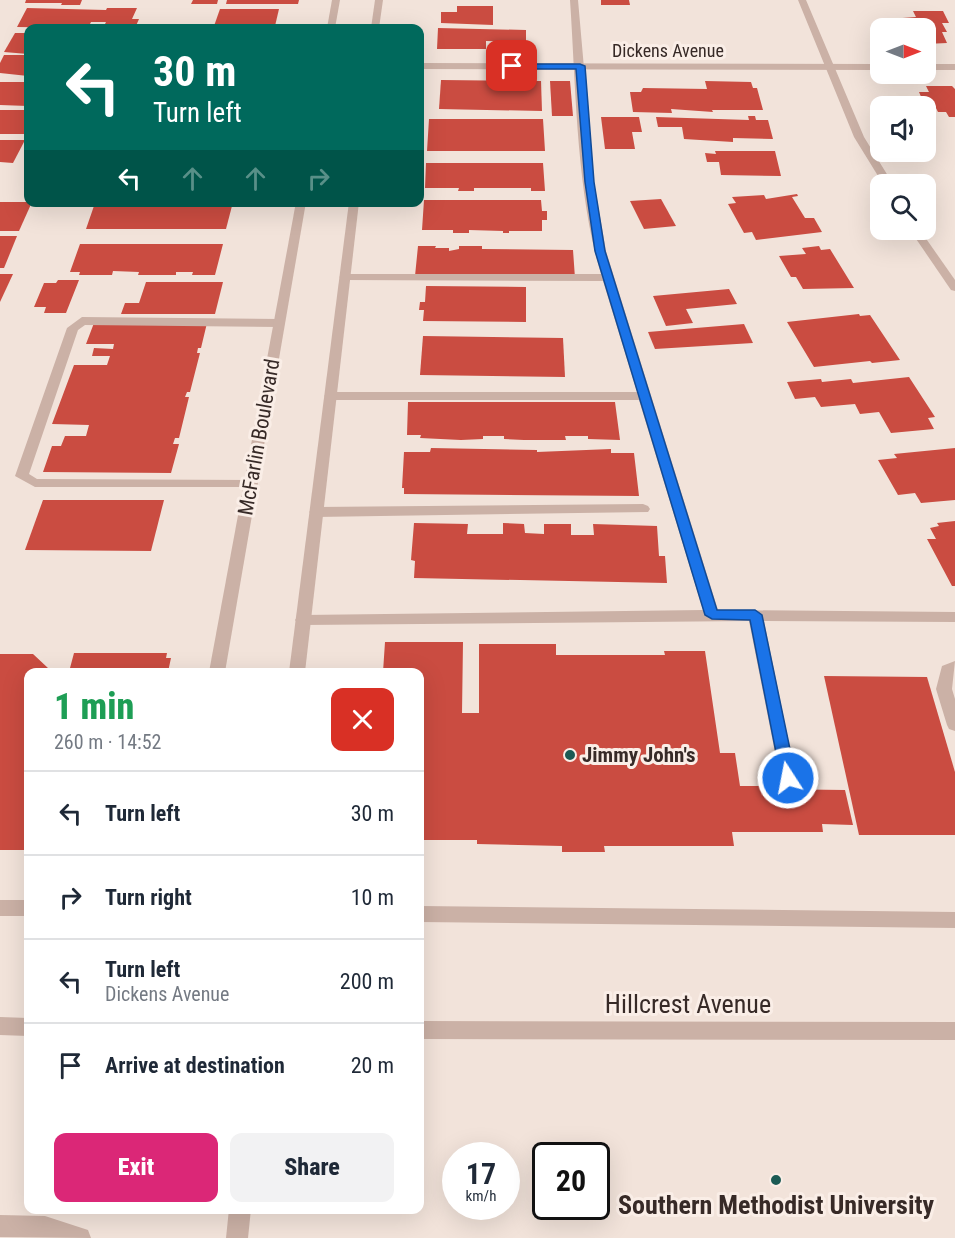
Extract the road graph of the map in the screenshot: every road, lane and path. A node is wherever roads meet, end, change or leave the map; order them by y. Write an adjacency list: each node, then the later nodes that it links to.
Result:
1 (336, 0): 5 (street)
2 (379, 0): 6 (street)
3 (574, 0): 8 (street)
4 (802, 0): 9 (street)
5 (332, 24)
6 (376, 24)
7 (424, 66): 8 (street, Dickens Avenue)
8 (580, 66): 9 (street, Dickens Avenue); 18 (street)
9 (828, 67): 10 (street, Dickens Avenue); 13 (street)
10 (870, 67)
11 (936, 67): 12 (street)
12 (955, 67)
13 (882, 174)
14 (300, 207): 20 (street, McFarlin Boulevard)
15 (353, 207): 17 (street)
16 (922, 240): 19 (street)
17 (345, 277): 18 (street); 21 (street)
18 (609, 277): 22 (street)
19 (955, 288)
20 (279, 323): 23 (street, McFarlin Boulevard); 23 (street)
21 (330, 396): 22 (street); 25 (street)
22 (644, 396): 26 (street)
23 (251, 484): 31 (street, McFarlin Boulevard)
24 (643, 509): 25 (street)
25 (316, 512): 29 (street)
26 (712, 615): 27 (street); 29 (street)
27 (755, 615): 28 (street); 34 (street)
28 (955, 617)
29 (303, 620): 32 (street)
30 (955, 667): 33 (street)
31 (219, 668)
32 (297, 668)
33 (955, 725)
34 (788, 778)
35 (0, 908): 36 (street)
36 (24, 908)
37 (424, 914): 38 (street)
38 (955, 920)
39 (0, 1026): 40 (street)
40 (24, 1027)
41 (424, 1030): 42 (street, Hillcrest Avenue)
42 (955, 1031)
43 (239, 1214): 46 (street)
44 (0, 1226): 45 (street)
45 (80, 1238)
46 (237, 1238)

